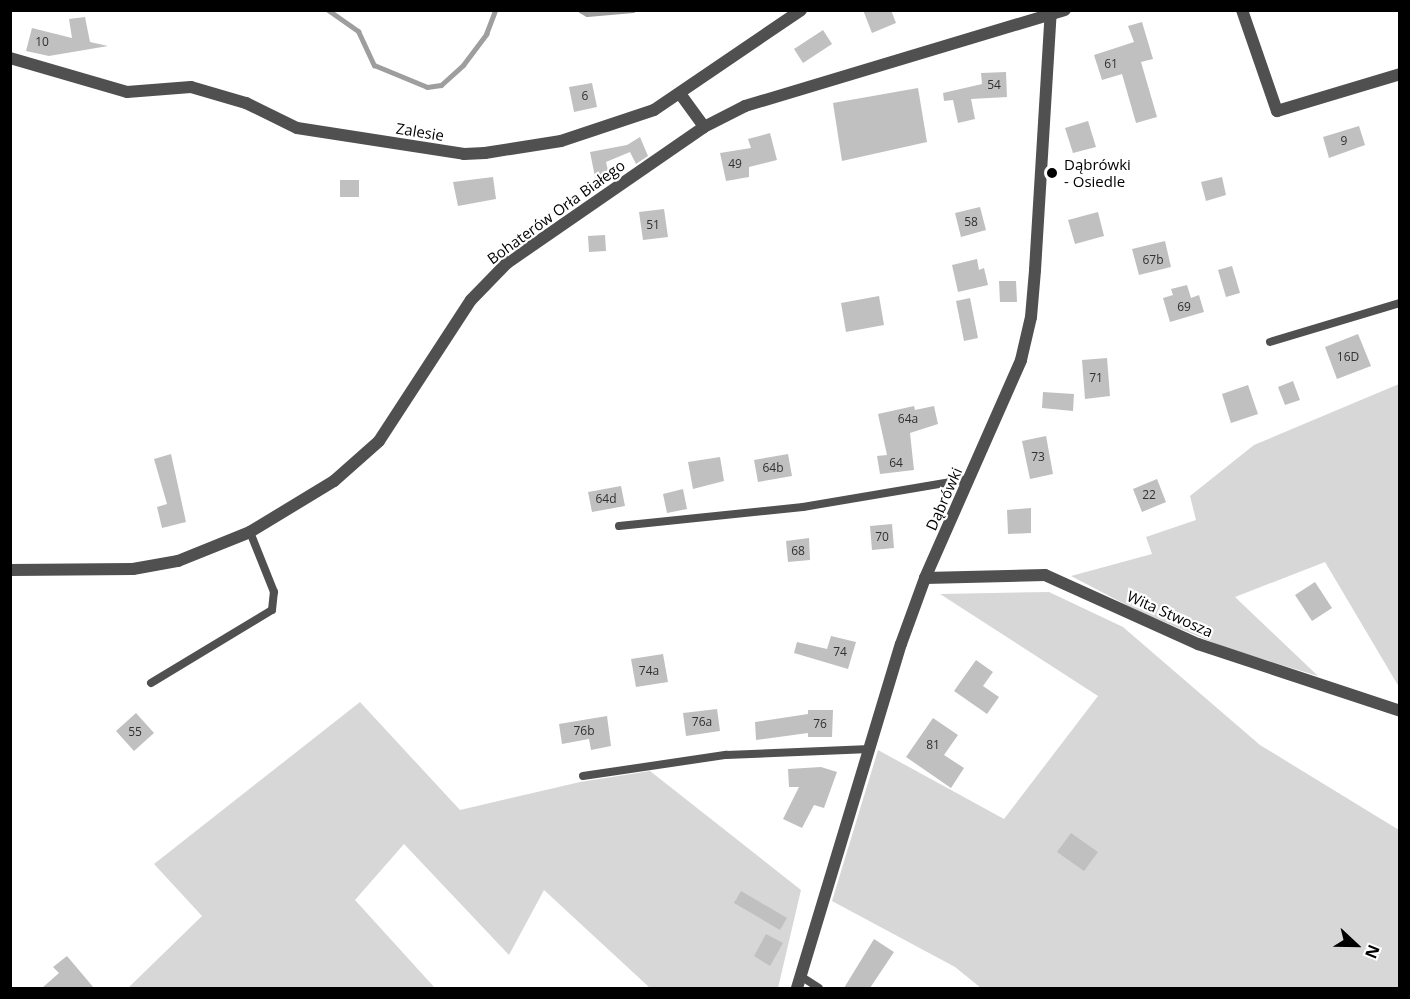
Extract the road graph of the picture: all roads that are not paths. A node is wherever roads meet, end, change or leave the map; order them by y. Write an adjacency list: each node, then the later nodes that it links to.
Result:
1 (801, 10): 7 (street, Zalesie)
2 (1065, 10): 4 (street, Bohaterów Orła Białego)
3 (1242, 10): 6 (street)
4 (1050, 12): 8 (street, Bohaterów Orła Białego); 11 (street, Dąbrówki)
5 (10, 58): 7 (street, Zalesie)
6 (1400, 74)
7 (681, 95): 8 (street)
8 (704, 127): 13 (street, Bohaterów Orła Białego)
9 (1400, 303): 10 (lane)
10 (1270, 342)
11 (969, 479): 12 (lane); 15 (street, Dąbrówki)
12 (619, 526)
13 (250, 532): 14 (street, Bohaterów Orła Białego); 16 (lane)
14 (10, 570)
15 (926, 578): 17 (street, Wita Stwosza); 18 (street, Dąbrówki)
16 (151, 683)
17 (1400, 711)
18 (870, 749): 19 (lane); 20 (street, Dąbrówki)
19 (583, 776)
20 (800, 983): 21 (lane)
21 (819, 988)

